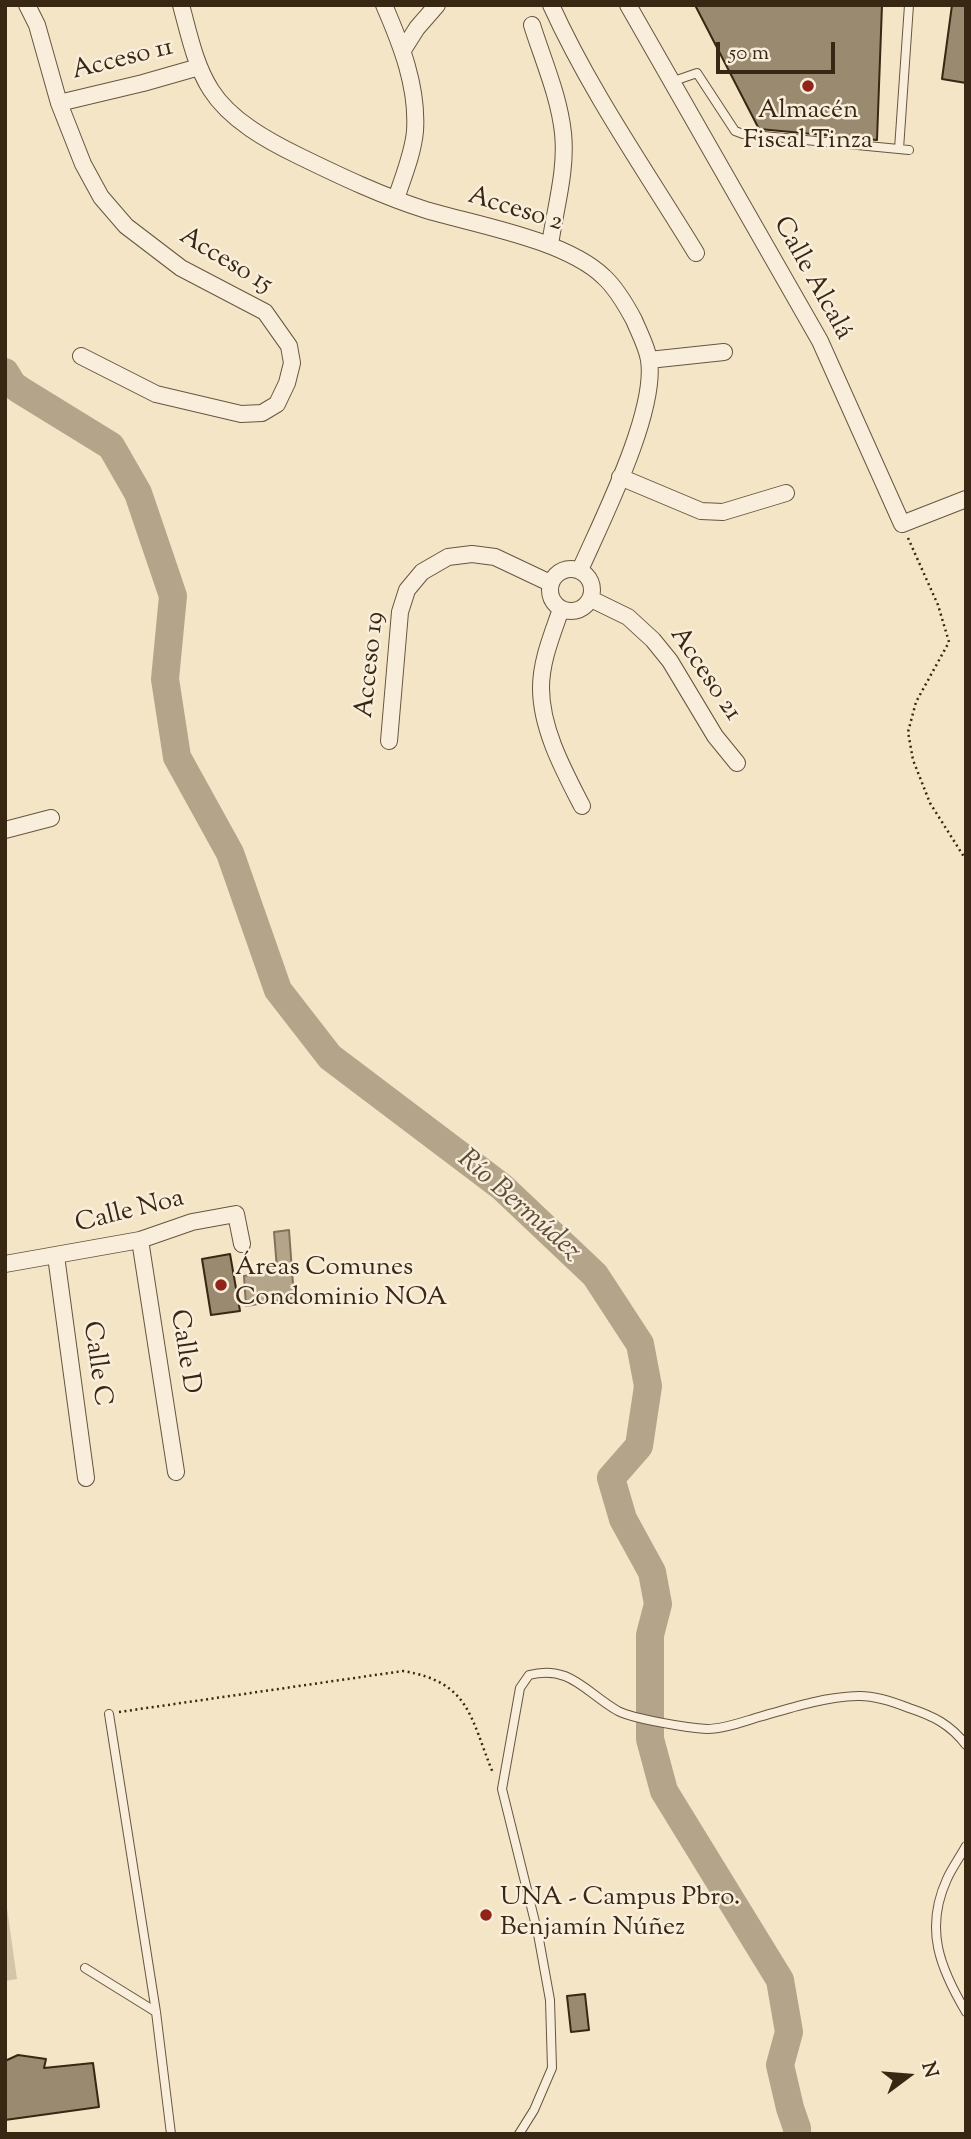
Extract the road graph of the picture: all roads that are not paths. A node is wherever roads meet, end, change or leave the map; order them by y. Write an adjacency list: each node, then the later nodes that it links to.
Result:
1 (27, 5): 14 (street)
2 (181, 5): 12 (street, Acceso 2)
3 (384, 5): 10 (street)
4 (437, 5): 10 (street)
5 (551, 5): 9 (street)
6 (628, 5): 13 (street, Calle Alcalá)
7 (909, 5): 15 (lane)
8 (532, 25): 11 (street)
9 (566, 37): 11 (street); 19 (street)
10 (403, 50): 17 (street)
11 (541, 52): 18 (street)
12 (199, 67): 14 (street, Acceso 11); 17 (street, Acceso 2)
13 (671, 82): 15 (lane); 25 (street, Calle Alcalá)
14 (59, 103): 21 (street, Acceso 15)
15 (899, 149): 16 (lane)
16 (909, 150)
17 (396, 199): 18 (street, Acceso 2)
18 (550, 245): 22 (street, Acceso 2)
19 (696, 253)
20 (724, 352): 22 (street)
21 (81, 356)
22 (649, 360): 23 (street, Acceso 2)
23 (620, 477): 24 (street); 26 (street, Acceso 2)
24 (786, 493)
25 (966, 499)
26 (580, 570): 27 (street); 28 (street)
27 (550, 583): 29 (street); 30 (street, Acceso 19)
28 (591, 599): 29 (street); 31 (street, Acceso 21)
29 (561, 609): 32 (street)
30 (388, 741)
31 (737, 763)
32 (582, 806)
33 (51, 818): 34 (street)
34 (5, 830)
35 (140, 1240): 36 (street, Calle Noa); 37 (street, Calle Noa); 39 (street, Calle D)
36 (242, 1244)
37 (56, 1256): 38 (street, Calle Noa); 40 (street, Calle C)
38 (5, 1264)
39 (176, 1472)
40 (86, 1478)
41 (108, 1714): 45 (lane)
42 (966, 1745): 48 (lane)
43 (966, 1846): 46 (lane)
44 (85, 1968): 45 (lane)
45 (156, 2012): 47 (lane)
46 (966, 2012)
47 (171, 2134)
48 (519, 2134)

